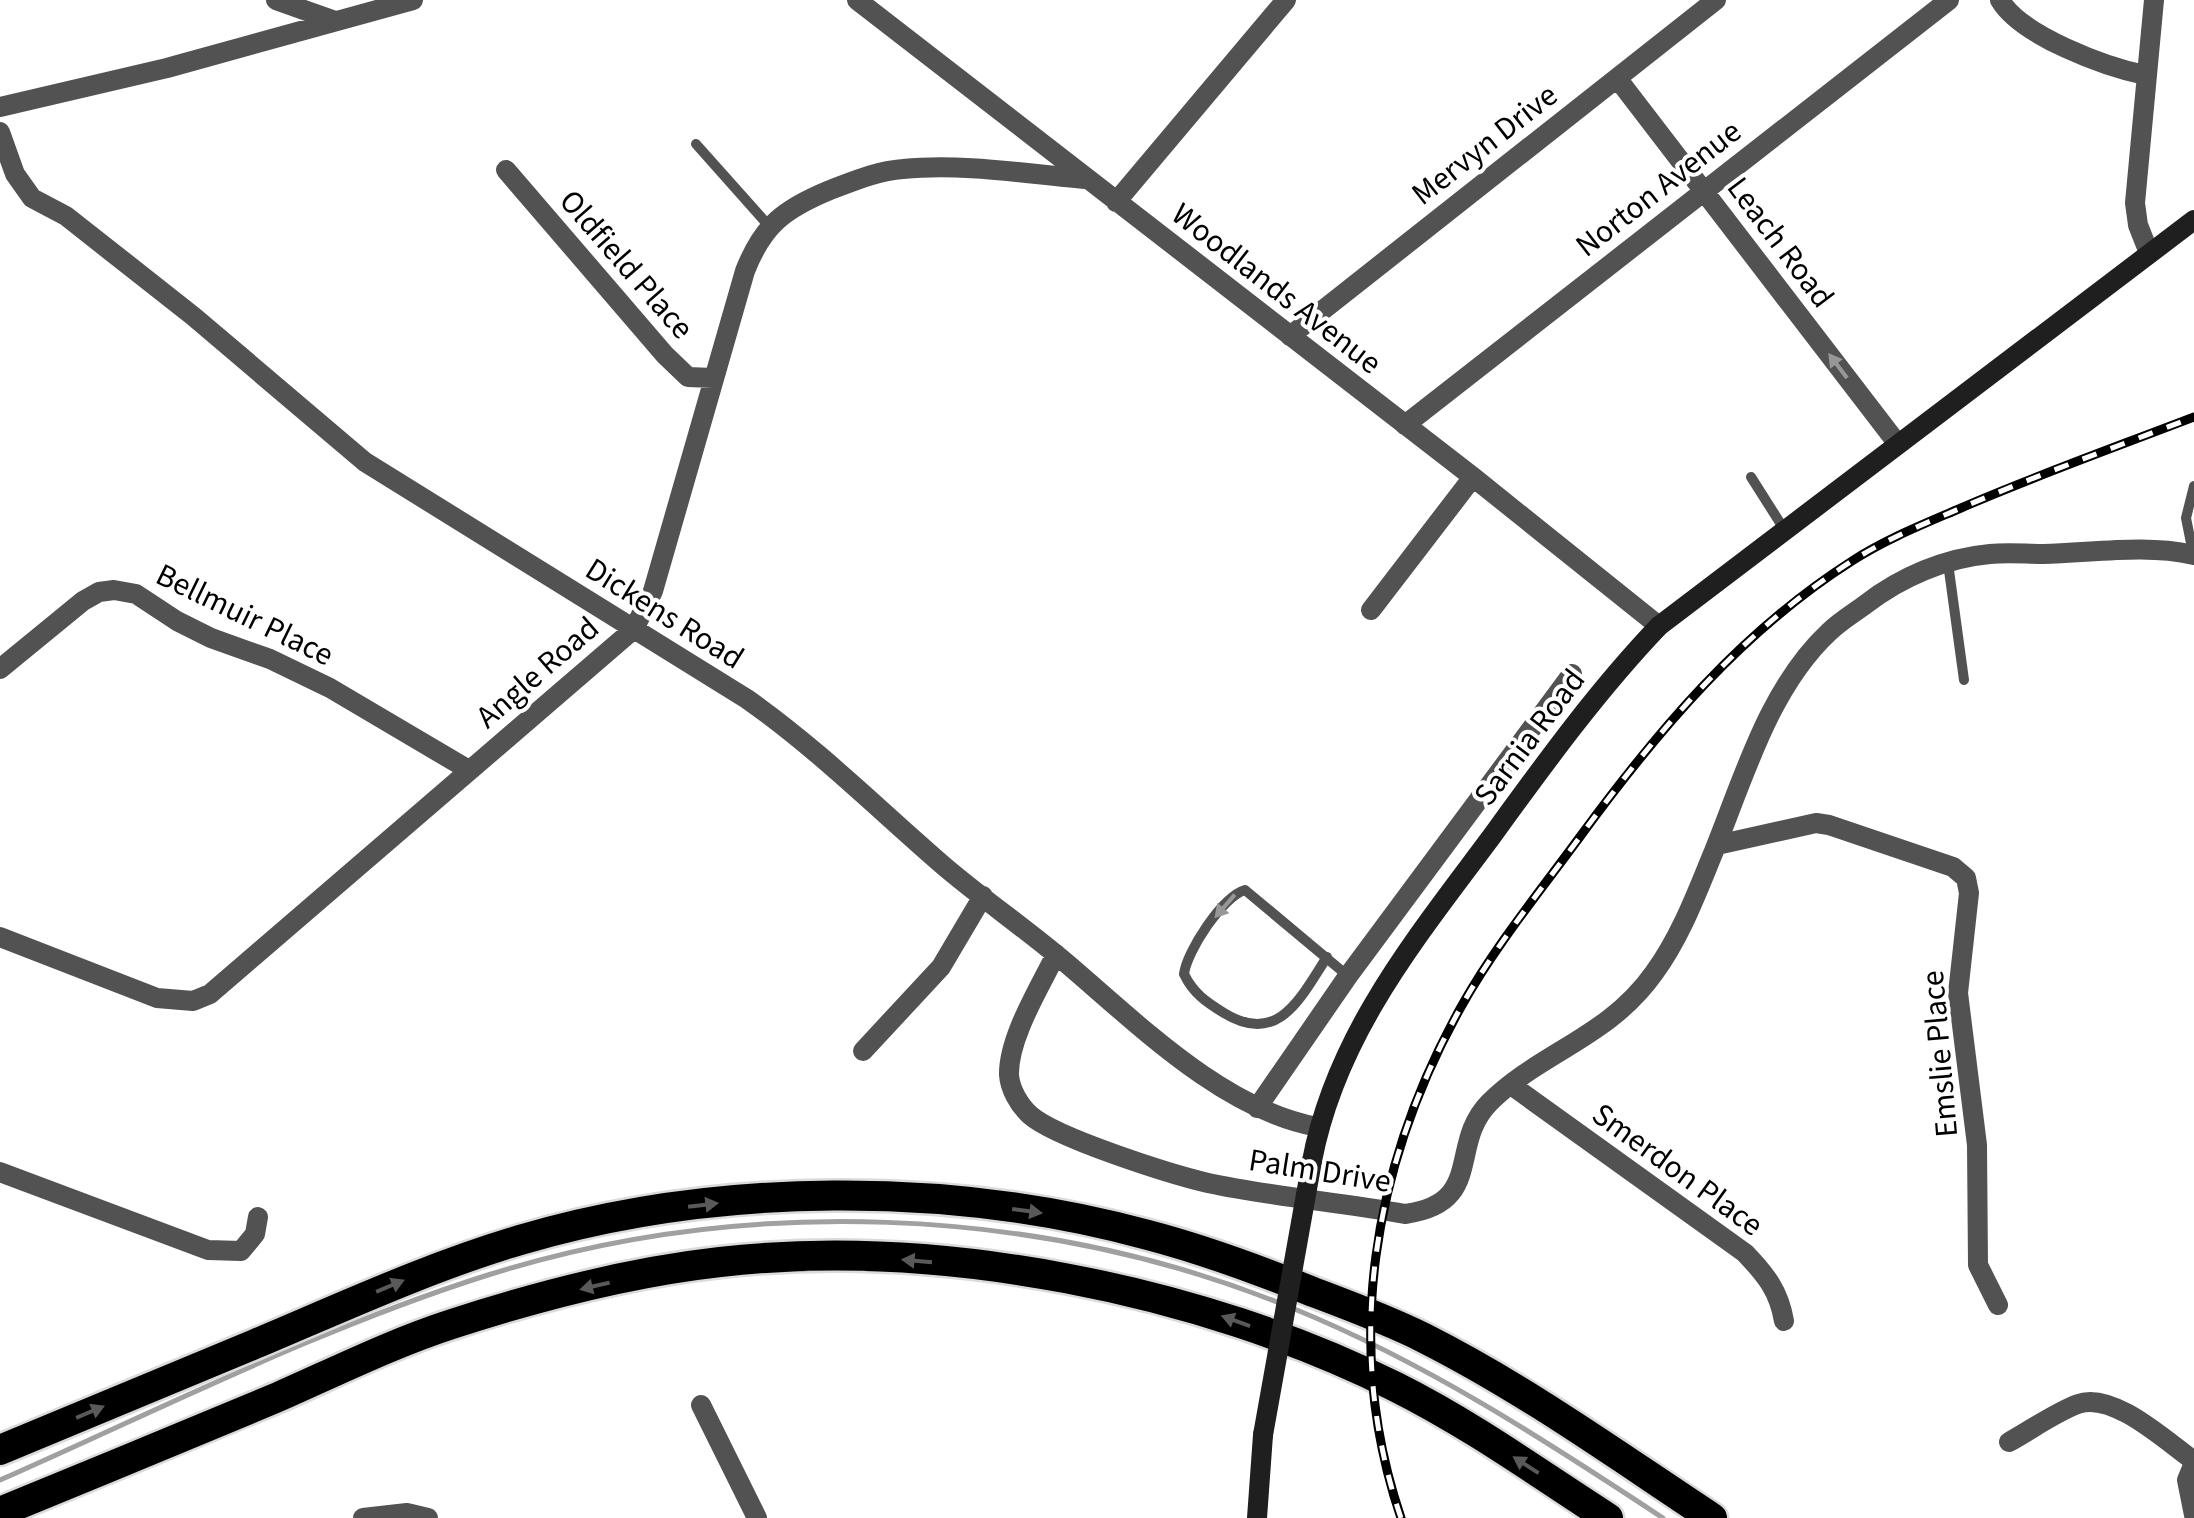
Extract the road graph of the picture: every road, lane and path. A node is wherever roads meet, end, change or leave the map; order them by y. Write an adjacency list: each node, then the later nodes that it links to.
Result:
1 (276, 0): 9 (street)
2 (413, 0): 9 (street)
3 (1286, 0): 18 (street)
4 (1716, 0): 11 (street, Mervyn Drive)
5 (1949, 0): 17 (street, Norton Avenue)
6 (2000, 0): 10 (street)
7 (2154, 0): 10 (street)
8 (868, 4): 16 (street, Woodlands Avenue)
9 (335, 21): 12 (street)
10 (2146, 75): 21 (street)
11 (1617, 78): 17 (street, Leach Road); 22 (street, Mervyn Drive)
12 (0, 107)
13 (0, 132): 34 (street, Dickens Road)
14 (696, 144): 20 (lane)
15 (506, 170): 23 (street, Oldfield Place)
16 (1086, 178): 18 (street, Woodlands Avenue); 20 (street, Angle Road)
17 (1704, 190): 24 (street, Norton Avenue); 25 (street, Leach Road, one-way to 17)
18 (1116, 202): 22 (street, Woodlands Avenue)
19 (2194, 220): 21 (main road, Sarnia Road)
20 (768, 226): 23 (street, Angle Road)
21 (2149, 253): 25 (main road, Sarnia Road)
22 (1290, 336): 24 (street, Woodlands Avenue)
23 (713, 378): 34 (street, Angle Road)
24 (1406, 425): 26 (street, Woodlands Avenue)
25 (1897, 443): 29 (main road, Sarnia Road)
26 (1473, 476): 32 (street); 33 (street, Woodlands Avenue)
27 (1751, 477): 29 (lane)
28 (2194, 486): 30 (lane)
29 (1784, 529): 33 (main road, Sarnia Road)
30 (2194, 556): 31 (street, Palm Drive)
31 (1948, 563): 37 (lane); 41 (street, Palm Drive)
32 (1371, 610)
33 (1659, 626): 40 (main road, Sarnia Road)
34 (634, 629): 39 (street, Angle Road); 42 (street, Dickens Road)
35 (0, 669): 39 (street, Bellmuir Place)
36 (1572, 674): 38 (street)
37 (1964, 680)
38 (1502, 769): 40 (street); 46 (street)
39 (469, 770): 43 (street, Angle Road)
40 (1528, 786): 50 (main road, Sarnia Road)
41 (1716, 844): 48 (street, Palm Drive); 53 (street, Emslie Place)
42 (983, 896): 44 (street, Dickens Road); 47 (street)
43 (0, 937)
44 (1056, 954): 48 (street, Palm Drive); 49 (street, Dickens Road)
45 (1327, 957): 45 (lane, one-way to 45); 46 (lane)
46 (1348, 976): 49 (street)
47 (863, 1051)
48 (1511, 1085): 54 (street, Smerdon Place)
49 (1257, 1108): 50 (street, Dickens Road)
50 (1318, 1127): 64 (main road, Sarnia Road, bridge)
51 (3, 1179): 52 (street)
52 (258, 1216)
53 (1998, 1305)
54 (1784, 1321)
55 (702, 1406): 63 (street)
56 (2009, 1442): 58 (street)
57 (0, 1450): 66 (highway, one-way to 66)
58 (2194, 1462): 60 (street)
59 (0, 1512): 65 (highway, one-way to 59)
60 (2194, 1515)
61 (363, 1518): 62 (street)
62 (428, 1518)
63 (758, 1518)
64 (1257, 1518)
65 (1608, 1518)
66 (1712, 1518)

